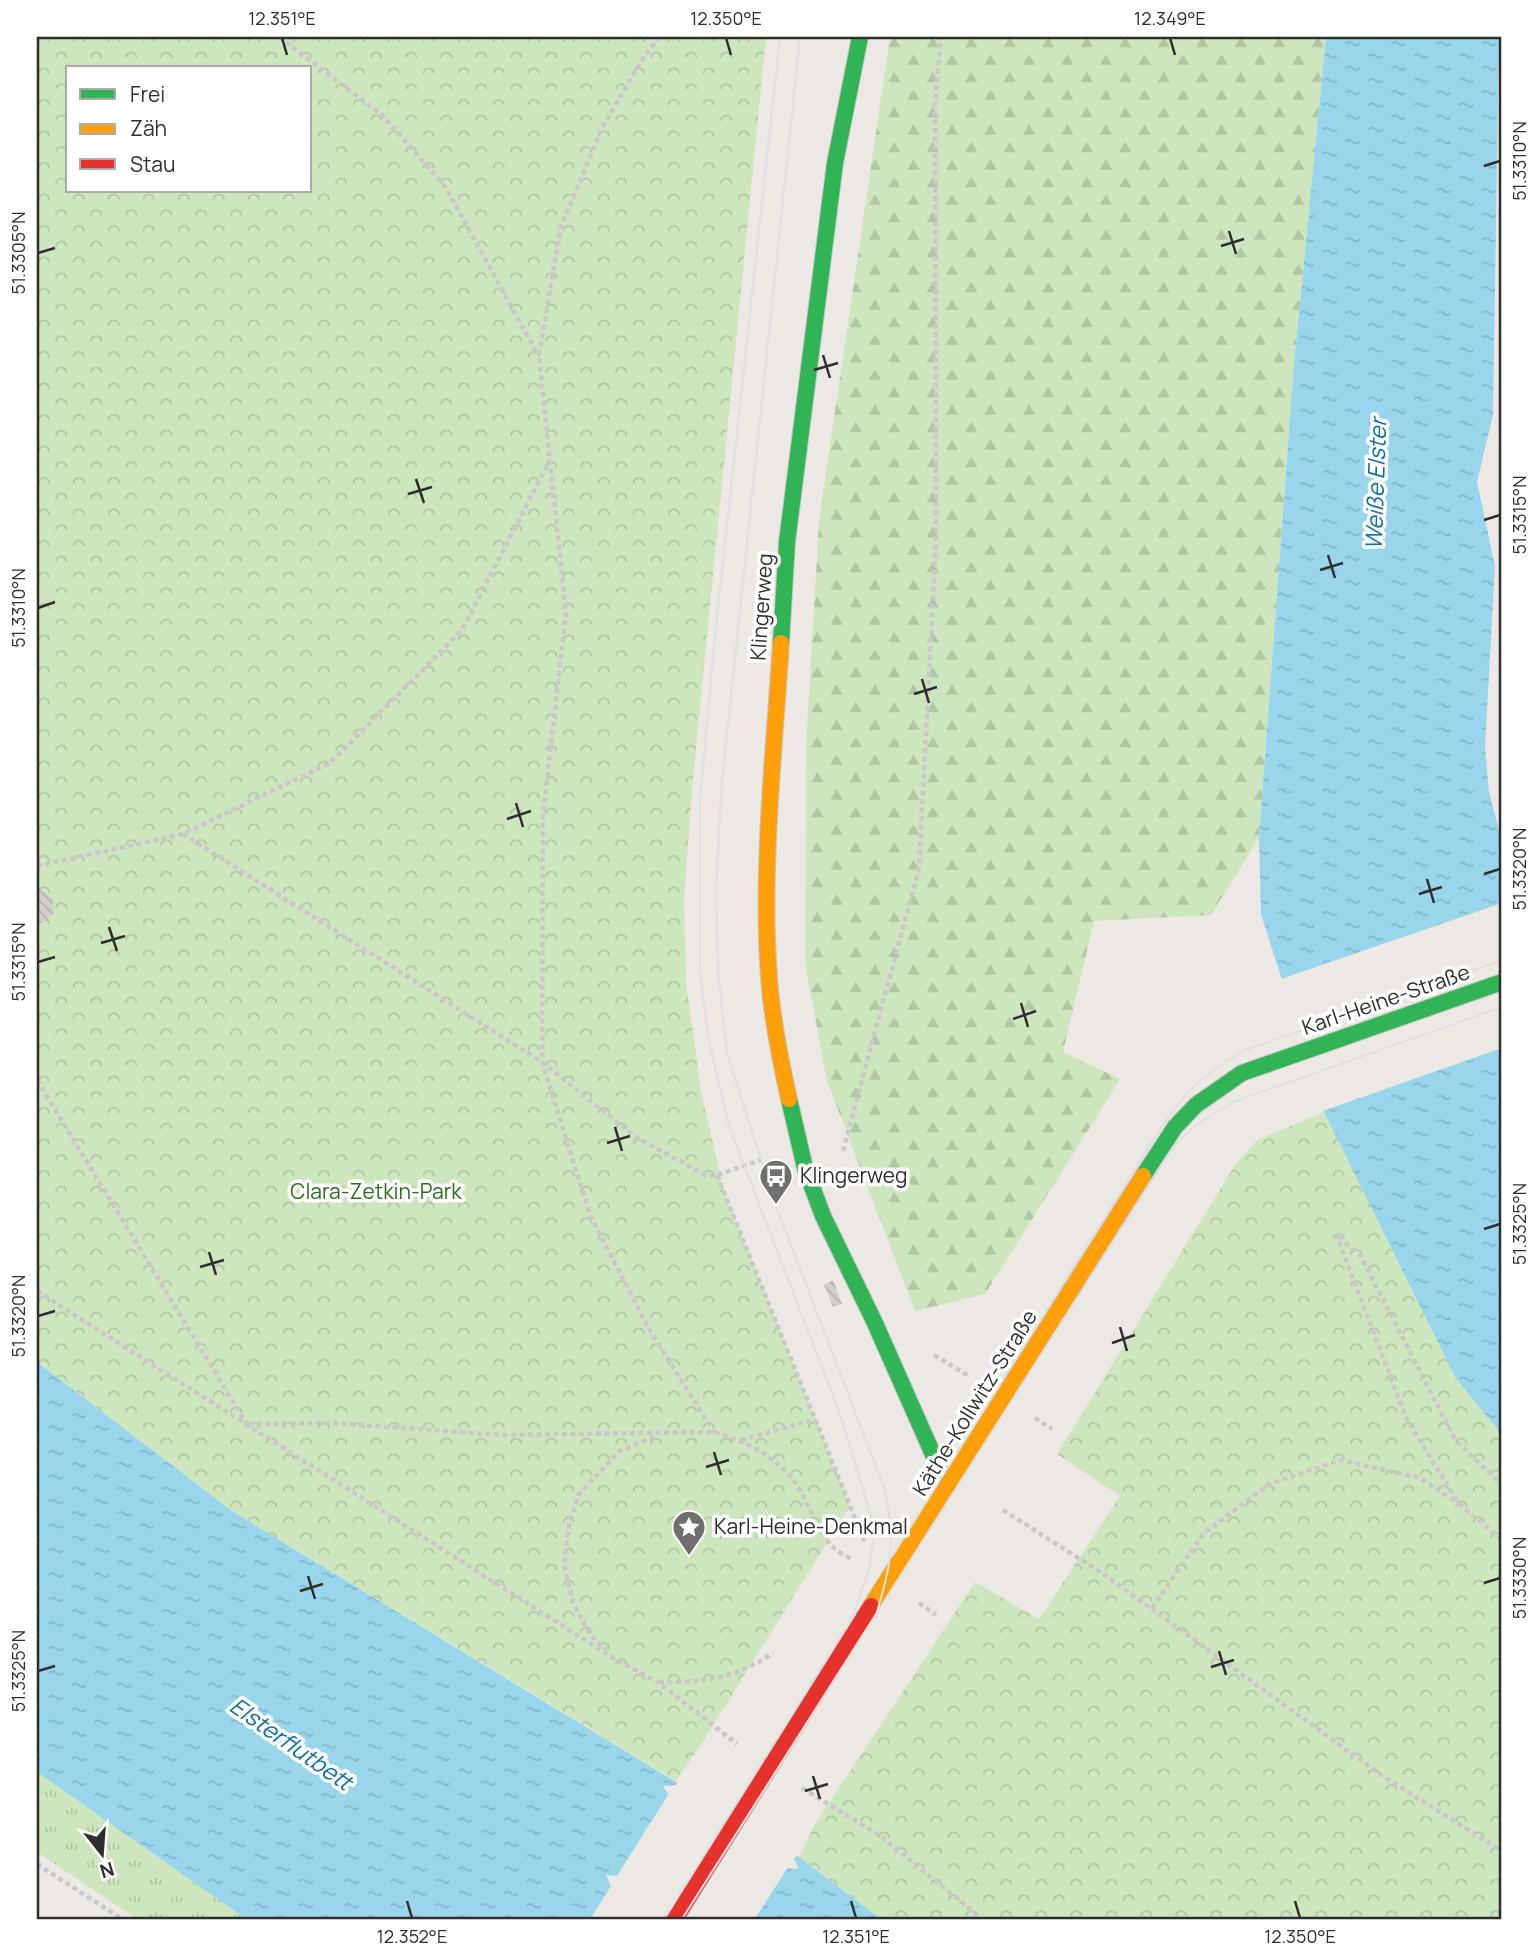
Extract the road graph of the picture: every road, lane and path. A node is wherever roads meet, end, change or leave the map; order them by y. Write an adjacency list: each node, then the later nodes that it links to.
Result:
1 (279, 37): 5 (path)
2 (660, 37): 5 (path)
3 (860, 37): 23 (main road, Klingerweg)
4 (941, 37): 13 (path)
5 (539, 355): 6 (path)
6 (551, 458): 7 (path); 11 (path)
7 (183, 834): 8 (path); 11 (path)
8 (37, 866)
9 (1502, 982): 10 (main road, Karl-Heine-Straße)
10 (1283, 1058): 23 (main road, Käthe-Kollwitz-Straße)
11 (542, 1062): 15 (path); 19 (path)
12 (37, 1080): 18 (path)
13 (842, 1155)
14 (771, 1156): 15 (path)
15 (717, 1175): 17 (path)
16 (37, 1291): 18 (path)
17 (816, 1419): 21 (path); 28 (path)
18 (247, 1424): 20 (path); 31 (path)
19 (714, 1432): 20 (path); 21 (path)
20 (660, 1434): 31 (path)
21 (740, 1440): 27 (path)
22 (1502, 1485): 24 (path)
23 (947, 1486): 38 (main road, Käthe-Kollwitz-Straße)
24 (1460, 1504): 26 (path); 29 (path)
25 (1003, 1510): 29 (path)
26 (1502, 1540)
27 (834, 1548)
28 (867, 1549)
29 (1152, 1608): 35 (path)
30 (773, 1653): 32 (path)
31 (618, 1661): 32 (path)
32 (658, 1682): 33 (path)
33 (724, 1734)
34 (812, 1793): 39 (path)
35 (1502, 1851)
36 (37, 1864): 37 (path)
37 (122, 1919)
38 (675, 1919)
39 (982, 1919)

